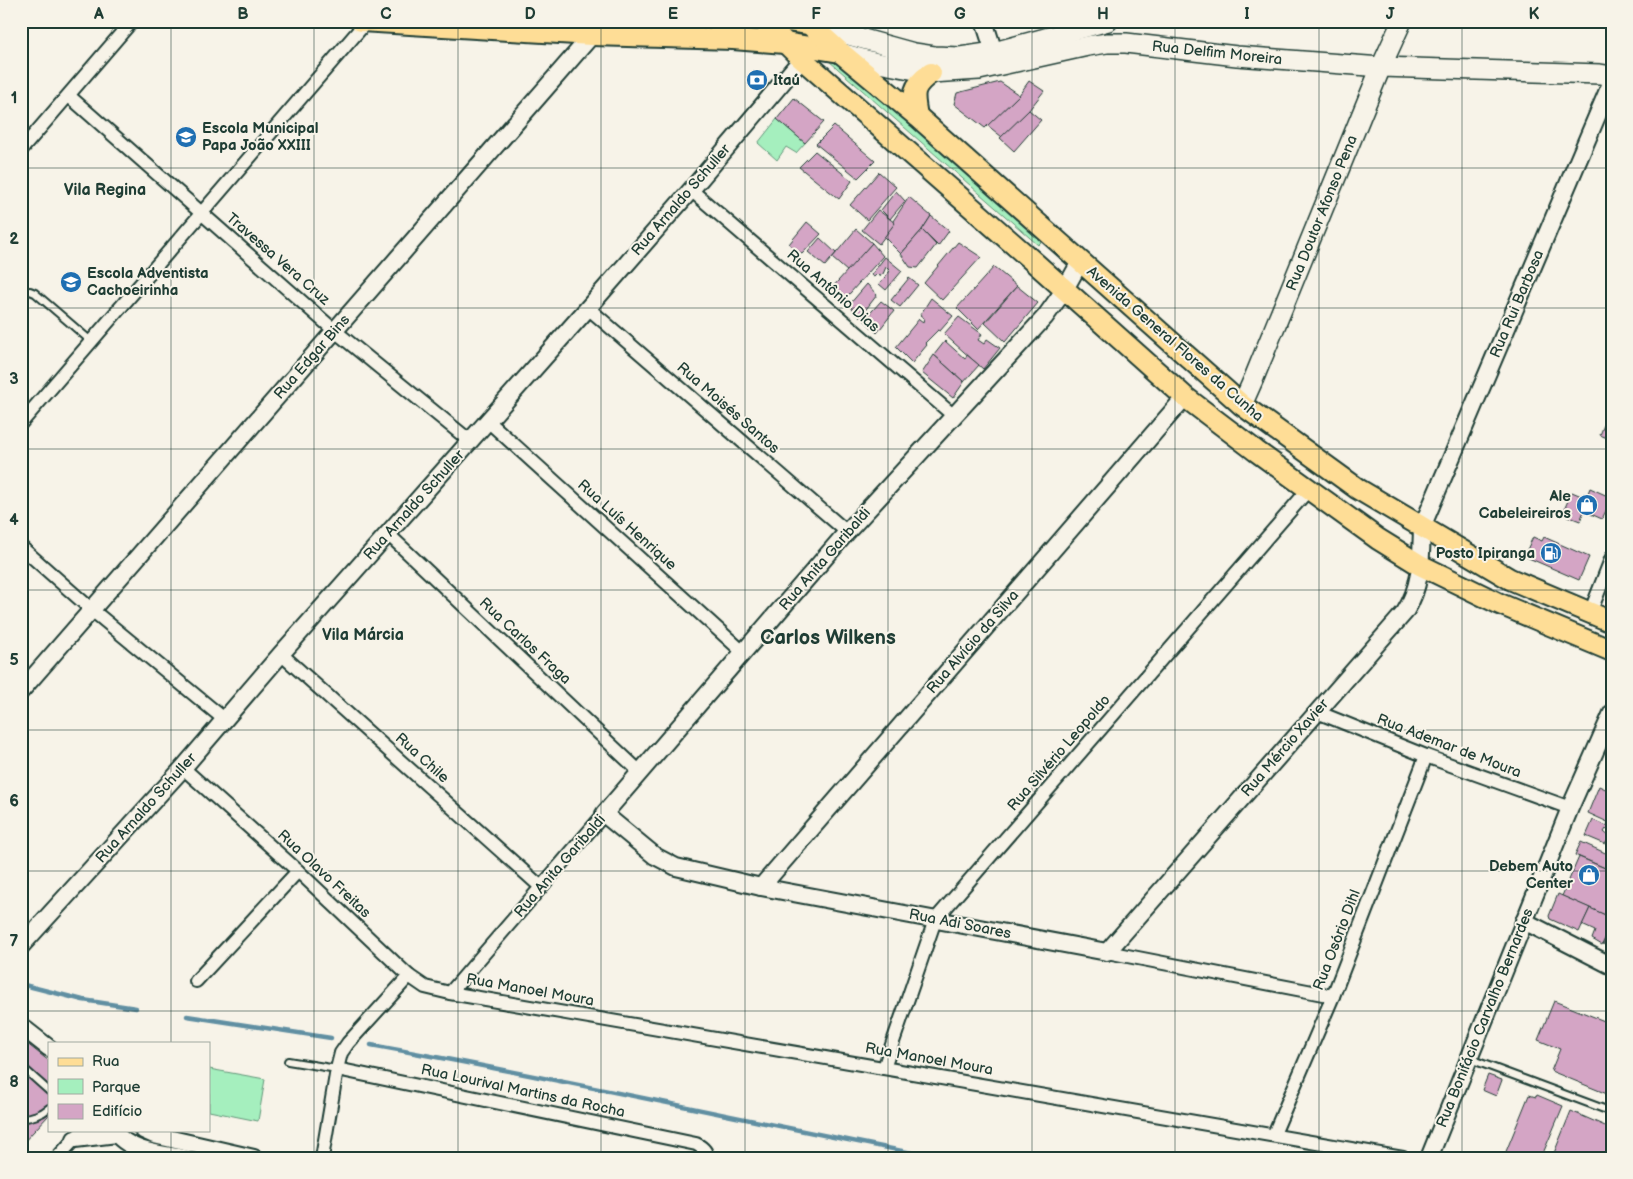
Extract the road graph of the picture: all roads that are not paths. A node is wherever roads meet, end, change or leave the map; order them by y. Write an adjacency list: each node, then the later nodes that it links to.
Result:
1 (132, 21): 18 (street)
2 (361, 21): 3 (main road)
3 (367, 21): 10 (main road); 22 (street)
4 (763, 21): 11 (main road)
5 (788, 21): 9 (main road)
6 (984, 21): 13 (street)
7 (1108, 21): 13 (main road)
8 (1402, 21): 15 (main road, Rua Doutor Afonso Pena)
9 (808, 22): 12 (main road, Avenida General Flores da Cunha); 13 (main road)
10 (596, 28): 11 (main road); 27 (street, Rua Edgar Bins)
11 (785, 43): 12 (main road); 14 (main road, Avenida General Flores da Cunha)
12 (840, 52): 16 (main road, Rua Delfim Moreira); 19 (main road, Avenida General Flores da Cunha)
13 (994, 52)
14 (802, 59): 21 (street, Rua Arnaldo Schuller); 24 (main road, Avenida General Flores da Cunha)
15 (1381, 67): 16 (main road, Rua Delfim Moreira); 17 (main road, Rua Delfim Moreira); 30 (main road, Rua Doutor Afonso Pena)
16 (931, 74): 19 (main road)
17 (1609, 74): 36 (street, Rua Rui Barbosa)
18 (69, 96): 20 (street); 22 (street, Travessa Vera Cruz)
19 (917, 116): 23 (main road, Avenida General Flores da Cunha)
20 (21, 150)
21 (691, 190): 26 (street, Rua Arnaldo Schuller); 31 (street, Rua Antônio Dias)
22 (202, 214): 27 (street, Travessa Vera Cruz); 28 (street)
23 (1080, 262): 24 (street, Rua Anita Garibaldi); 30 (main road, Avenida General Flores da Cunha)
24 (1065, 290): 29 (main road, Avenida General Flores da Cunha); 31 (street, Rua Anita Garibaldi)
25 (21, 292): 28 (lane)
26 (588, 308): 32 (street, Rua Arnaldo Schuller); 37 (street, Rua Moisés Santos)
27 (335, 331): 34 (street, Travessa Vera Cruz); 42 (street, Rua Edgar Bins)
28 (92, 342): 33 (street)
29 (1185, 397): 35 (main road, Avenida General Flores da Cunha); 59 (street, Rua Alvício da Silva)
30 (1242, 405): 36 (main road, Avenida General Flores da Cunha)
31 (954, 416): 37 (street, Rua Anita Garibaldi)
32 (488, 421): 34 (street, Rua Arnaldo Schuller); 46 (street, Rua Luís Henrique)
33 (21, 423)
34 (470, 441): 38 (street, Rua Arnaldo Schuller)
35 (1309, 489): 41 (main road, Avenida General Flores da Cunha); 60 (street, Rua Silvério Leopoldo)
36 (1422, 527): 41 (street, Rua Mércio Xavier); 43 (main road, Avenida General Flores da Cunha)
37 (848, 532): 46 (street, Rua Anita Garibaldi)
38 (388, 534): 47 (street, Rua Arnaldo Schuller); 54 (street, Rua Carlos Fraga)
39 (21, 547): 42 (street)
40 (1612, 557): 43 (street)
41 (1420, 565): 45 (main road, Avenida General Flores da Cunha); 49 (street, Rua Mércio Xavier)
42 (92, 610): 48 (street, Rua Edgar Bins); 51 (street)
43 (1590, 613): 44 (main road, Avenida General Flores da Cunha)
44 (1612, 622)
45 (1612, 651)
46 (744, 652): 54 (street, Rua Anita Garibaldi)
47 (281, 654): 51 (street, Rua Arnaldo Schuller); 58 (street, Rua Chile)
48 (21, 690)
49 (1317, 712): 52 (street, Rua Ademar de Moura); 63 (street, Rua Mércio Xavier)
50 (1612, 713): 55 (street, Rua Bonifácio Carvalho Bernardes)
51 (224, 719): 53 (street, Rua Arnaldo Schuller)
52 (1426, 756): 55 (street, Rua Ademar de Moura); 68 (street, Rua Osório Dihl)
53 (183, 768): 57 (street, Rua Olavo Freitas); 62 (street, Rua Arnaldo Schuller)
54 (640, 772): 56 (street, Rua Anita Garibaldi)
55 (1570, 808): 61 (street, Rua Bonifácio Carvalho Bernardes)
56 (604, 814): 58 (street, Rua Anita Garibaldi); 59 (street, Rua Adi Soares)
57 (298, 871): 65 (street, Rua Olavo Freitas); 66 (street)
58 (541, 887): 67 (street, Rua Anita Garibaldi)
59 (760, 887): 60 (street, Rua Adi Soares)
60 (935, 920): 63 (street, Rua Adi Soares); 74 (street, Rua Silvério Leopoldo)
61 (1524, 922): 64 (street); 71 (street, Rua Bonifácio Carvalho Bernardes)
62 (21, 946)
63 (1107, 952): 68 (street, Rua Adi Soares)
64 (1612, 966)
65 (409, 976): 67 (street, Rua Olavo Freitas); 75 (street)
66 (196, 981)
67 (450, 993): 74 (street, Rua Manoel Moura)
68 (1333, 996): 82 (street, Rua Osório Dihl)
69 (21, 1026): 70 (street)
70 (48, 1047)
71 (1469, 1058): 78 (lane); 91 (street, Rua Bonifácio Carvalho Bernardes)
72 (288, 1061): 75 (lane)
73 (21, 1066): 76 (lane)
74 (884, 1068): 82 (street, Rua Manoel Moura)
75 (337, 1069): 84 (street, Rua Lourival Martins da Rocha); 89 (street)
76 (48, 1091)
77 (48, 1109): 79 (lane)
78 (1612, 1112)
79 (21, 1119)
80 (116, 1132): 83 (street); 85 (street)
81 (148, 1133): 85 (street); 88 (street)
82 (1274, 1134): 90 (street, Rua Manoel Moura)
83 (78, 1135): 86 (street)
84 (704, 1152)
85 (150, 1155): 87 (street)
86 (57, 1158)
87 (184, 1158)
88 (254, 1158)
89 (322, 1158)
90 (1403, 1158)
91 (1429, 1158)

